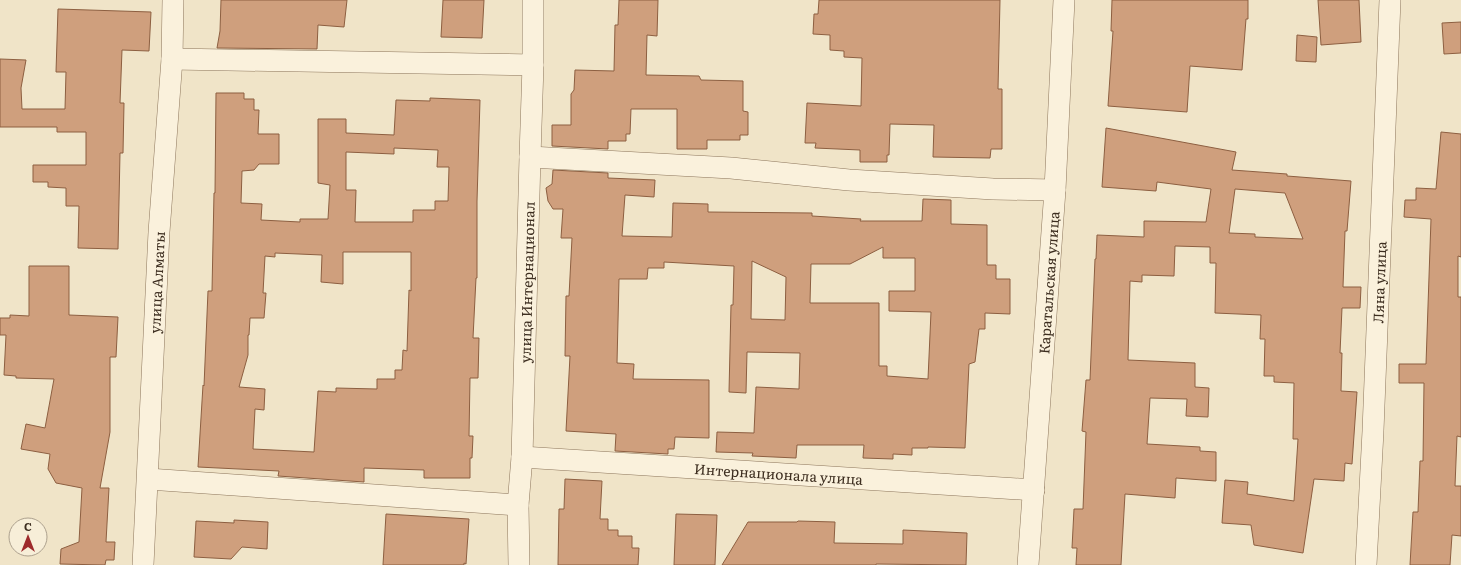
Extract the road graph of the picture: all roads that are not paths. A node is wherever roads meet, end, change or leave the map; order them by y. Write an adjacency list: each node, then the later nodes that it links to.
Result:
1 (173, 0): 5 (street, улица Алматы)
2 (533, 0): 6 (street, улица Интернационал)
3 (1064, 0): 8 (street, Каратальская улица)
4 (1390, 0): 16 (street, Ляна улица)
5 (172, 58): 6 (street); 10 (street, улица Алматы)
6 (533, 65): 7 (street, улица Интернационал)
7 (530, 157): 8 (street); 9 (street, улица Интернационал)
8 (1055, 190): 11 (street, Каратальская улица)
9 (522, 457): 11 (street, Интернационала улица); 12 (street, улица Интернационал)
10 (148, 479): 12 (street); 13 (street, улица Алматы)
11 (1034, 490): 15 (street, Каратальская улица)
12 (518, 505): 14 (street, улица Интернационал)
13 (143, 565)
14 (519, 565)
15 (1028, 565)
16 (1366, 565)

